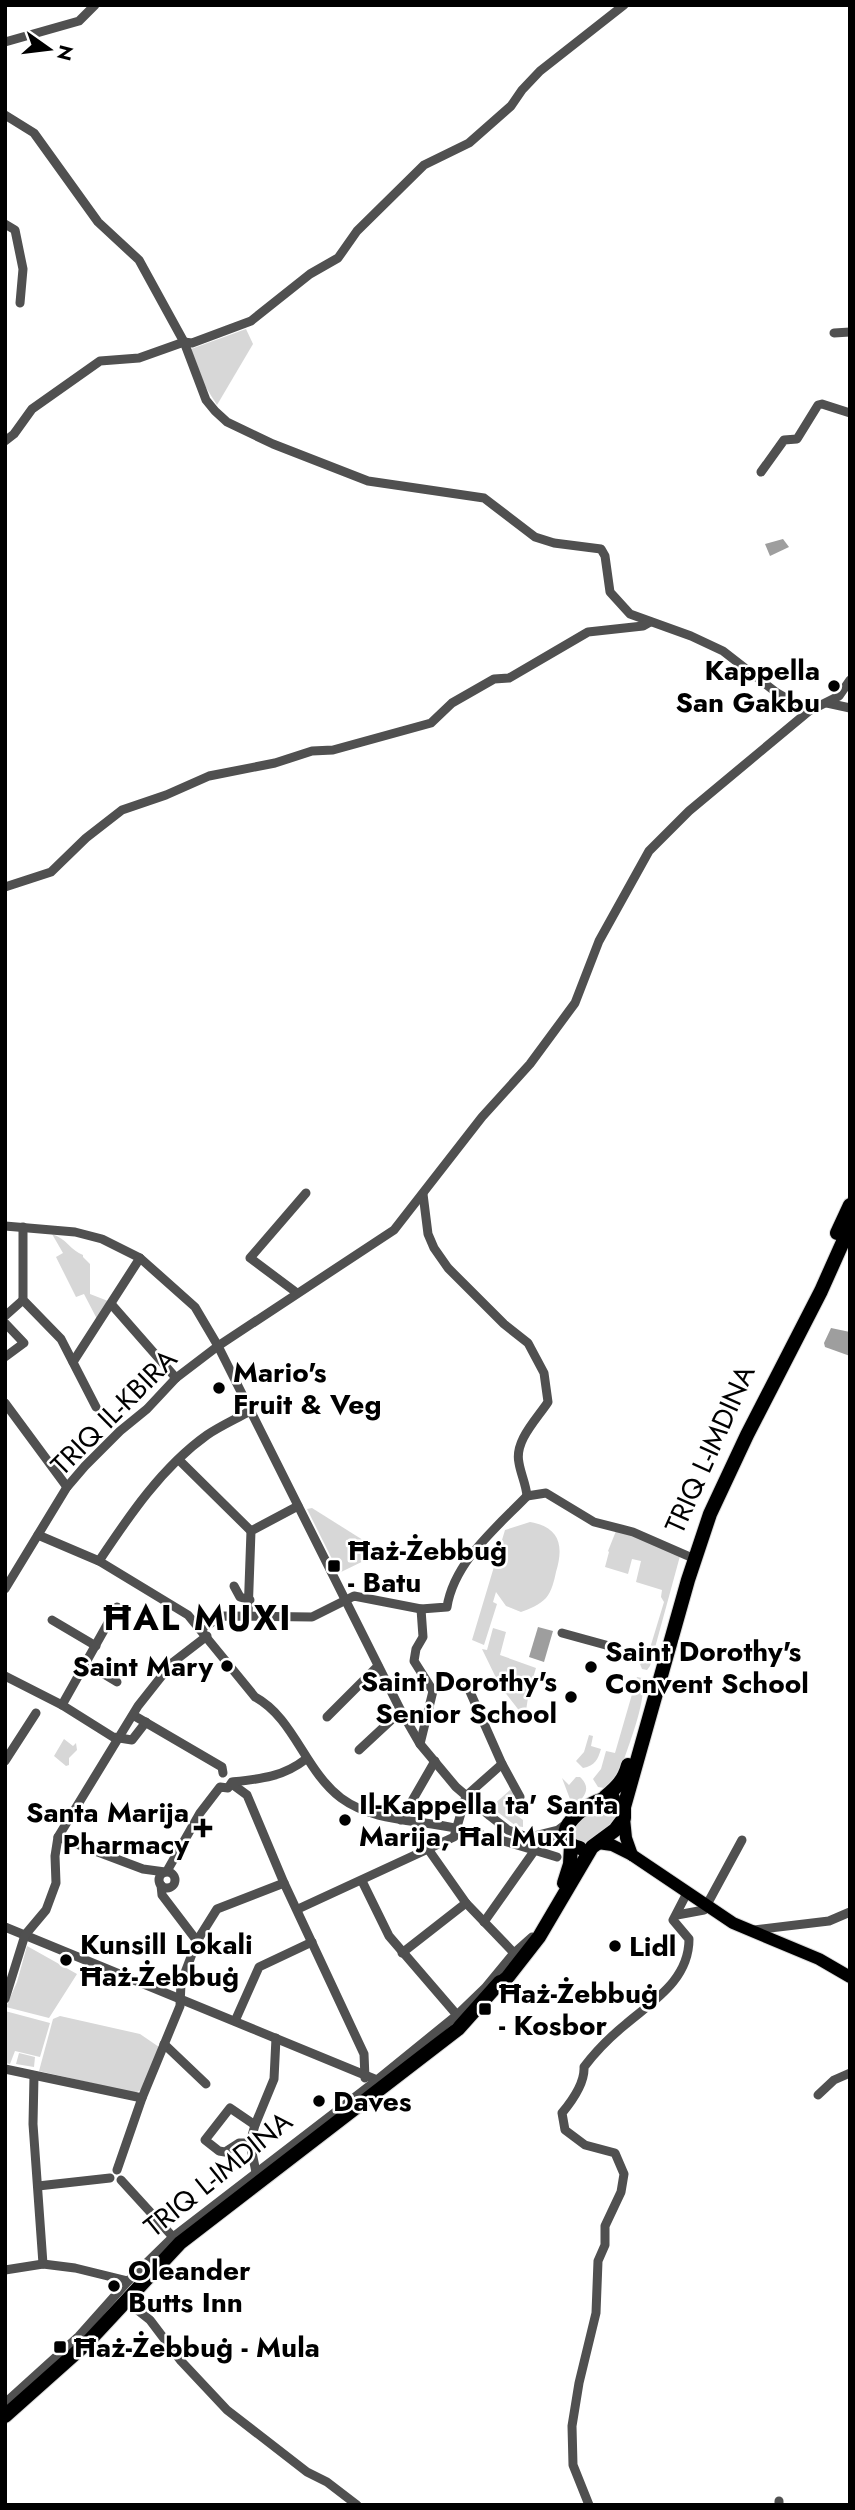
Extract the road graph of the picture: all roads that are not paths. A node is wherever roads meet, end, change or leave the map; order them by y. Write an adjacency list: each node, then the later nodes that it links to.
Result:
1 (95, 5): 3 (street)
2 (624, 5): 9 (street)
3 (5, 42)
4 (5, 115): 9 (street)
5 (5, 224): 6 (street)
6 (20, 303)
7 (850, 332): 8 (street)
8 (834, 333)
9 (184, 342): 11 (street); 13 (street)
10 (850, 413): 12 (street)
11 (5, 441)
12 (761, 472)
13 (650, 622): 17 (street); 18 (street)
14 (850, 680): 15 (street)
15 (827, 703): 16 (street); 17 (street, TRIQ IL-KBIRA)
16 (850, 708)
17 (808, 711): 20 (street, TRIQ IL-KBIRA)
18 (5, 887)
19 (306, 1193): 26 (street)
20 (422, 1194): 26 (street, TRIQ IL-KBIRA); 40 (street)
21 (850, 1205): 44 (highway, TRIQ L-IMDINA)
22 (5, 1226): 24 (street)
23 (850, 1226): 82 (highway, TRIQ L-IMDINA)
24 (23, 1227): 25 (street); 27 (street)
25 (140, 1258): 28 (street); 31 (street)
26 (297, 1293): 31 (street, TRIQ IL-KBIRA)
27 (23, 1300): 29 (street); 33 (street)
28 (112, 1305): 33 (street); 34 (street)
29 (5, 1316)
30 (5, 1323): 32 (street)
31 (218, 1346): 34 (street, TRIQ IL-KBIRA); 37 (street)
32 (5, 1357)
33 (73, 1362): 35 (street)
34 (176, 1378): 39 (street, TRIQ IL-KBIRA)
35 (96, 1407)
36 (7, 1408): 39 (street)
37 (250, 1411): 38 (street); 41 (street)
38 (179, 1460): 42 (street); 45 (street)
39 (67, 1487): 43 (street, TRIQ IL-KBIRA)
40 (527, 1496): 44 (street); 51 (street)
41 (299, 1506): 42 (street); 49 (street)
42 (251, 1531): 48 (street)
43 (38, 1535): 45 (street); 47 (street, TRIQ IL-KBIRA)
44 (688, 1556): 81 (highway, TRIQ L-IMDINA)
45 (99, 1561): 54 (street)
46 (234, 1586): 48 (street)
47 (5, 1588)
48 (250, 1600): 52 (street)
49 (345, 1600): 51 (street); 52 (street); 59 (street)
50 (117, 1607): 56 (street)
51 (421, 1609): 70 (street)
52 (248, 1615): 54 (street)
53 (52, 1620): 56 (street)
54 (204, 1632): 66 (street); 72 (street)
55 (562, 1633): 57 (street)
56 (96, 1646): 58 (street)
57 (612, 1647)
58 (86, 1664): 61 (street); 63 (street)
59 (378, 1666): 64 (street); 67 (street)
60 (5, 1676): 63 (street)
61 (117, 1682)
62 (467, 1685): 75 (street)
63 (62, 1705): 69 (street)
64 (401, 1711): 70 (street); 71 (street)
65 (36, 1713): 73 (street)
66 (133, 1715): 68 (street); 69 (street)
67 (327, 1717)
68 (146, 1722): 69 (street); 76 (street)
69 (117, 1738): 87 (street)
70 (420, 1744): 74 (street)
71 (359, 1750)
72 (306, 1759): 77 (street); 83 (street)
73 (5, 1761)
74 (435, 1761): 79 (street); 83 (street)
75 (502, 1764): 79 (street); 80 (street)
76 (223, 1773): 77 (street); 78 (street)
77 (232, 1783): 78 (street); 99 (street)
78 (220, 1787): 97 (street)
79 (466, 1796): 85 (street); 86 (street)
80 (520, 1797)
81 (605, 1797): 82 (highway); 84 (highway, TRIQ L-IMDINA)
82 (624, 1813): 91 (highway, TRIQ L-IMDINA); 94 (main road)
83 (401, 1820): 85 (street)
84 (571, 1821): 86 (street); 90 (highway, TRIQ L-IMDINA)
85 (457, 1828): 92 (street); 93 (street)
86 (533, 1836): 88 (street)
87 (58, 1837): 96 (street); 110 (street)
88 (543, 1840): 90 (street); 93 (street)
89 (742, 1840): 103 (street)
90 (570, 1844): 91 (highway); 111 (highway, TRIQ L-IMDINA)
91 (595, 1845): 94 (main road); 118 (highway, TRIQ L-IMDINA)
92 (428, 1849): 98 (street); 102 (street)
93 (535, 1850): 95 (street); 107 (street)
94 (632, 1855): 101 (main road)
95 (557, 1857)
96 (143, 1868): 97 (street); 100 (street)
97 (169, 1873): 100 (street); 100 (street)
98 (362, 1881): 104 (street); 114 (street)
99 (285, 1882): 104 (street); 112 (street)
100 (163, 1885): 112 (street)
101 (687, 1893): 103 (main road); 106 (street)
102 (466, 1903): 107 (street); 114 (street)
103 (707, 1907): 106 (street); 109 (main road)
104 (298, 1909): 113 (street)
105 (850, 1912): 109 (street)
106 (677, 1915): 149 (street)
107 (484, 1922): 115 (street)
108 (5, 1927): 110 (street)
109 (749, 1930): 117 (main road)
110 (25, 1935): 116 (street); 119 (street)
111 (532, 1937): 115 (street, TRIQ L-IMDINA); 118 (highway, TRIQ L-IMDINA)
112 (197, 1941): 119 (street)
113 (312, 1942): 122 (street); 128 (street)
114 (402, 1953): 121 (street)
115 (514, 1953): 121 (street, TRIQ L-IMDINA)
116 (9, 1976): 120 (street)
117 (850, 1977)
118 (495, 1988): 145 (highway, TRIQ L-IMDINA)
119 (180, 1998): 122 (street); 124 (street)
120 (5, 1999)
121 (457, 2015): 129 (street, TRIQ L-IMDINA)
122 (235, 2021): 123 (street)
123 (276, 2038): 128 (street); 134 (street)
124 (164, 2044): 130 (street); 133 (street)
125 (5, 2069): 127 (street)
126 (850, 2073): 132 (street)
127 (34, 2076): 133 (street); 140 (street)
128 (366, 2076): 129 (street); 131 (street)
129 (377, 2080): 131 (street, TRIQ L-IMDINA)
130 (206, 2084)
131 (365, 2089): 137 (street, TRIQ L-IMDINA)
132 (818, 2095)
133 (142, 2098): 136 (street)
134 (255, 2125): 135 (street); 135 (street)
135 (250, 2143): 137 (street)
136 (117, 2170): 138 (street); 139 (street)
137 (257, 2172): 141 (street, TRIQ L-IMDINA)
138 (110, 2178): 139 (street); 140 (street)
139 (121, 2180): 141 (street)
140 (38, 2186): 142 (street)
141 (173, 2237): 144 (street, TRIQ L-IMDINA)
142 (43, 2264): 143 (street); 144 (street)
143 (5, 2270)
144 (128, 2281): 146 (street, TRIQ L-IMDINA)
145 (126, 2301): 147 (highway, TRIQ L-IMDINA); 148 (street)
146 (5, 2403)
147 (5, 2416)
148 (357, 2505)
149 (589, 2505)

